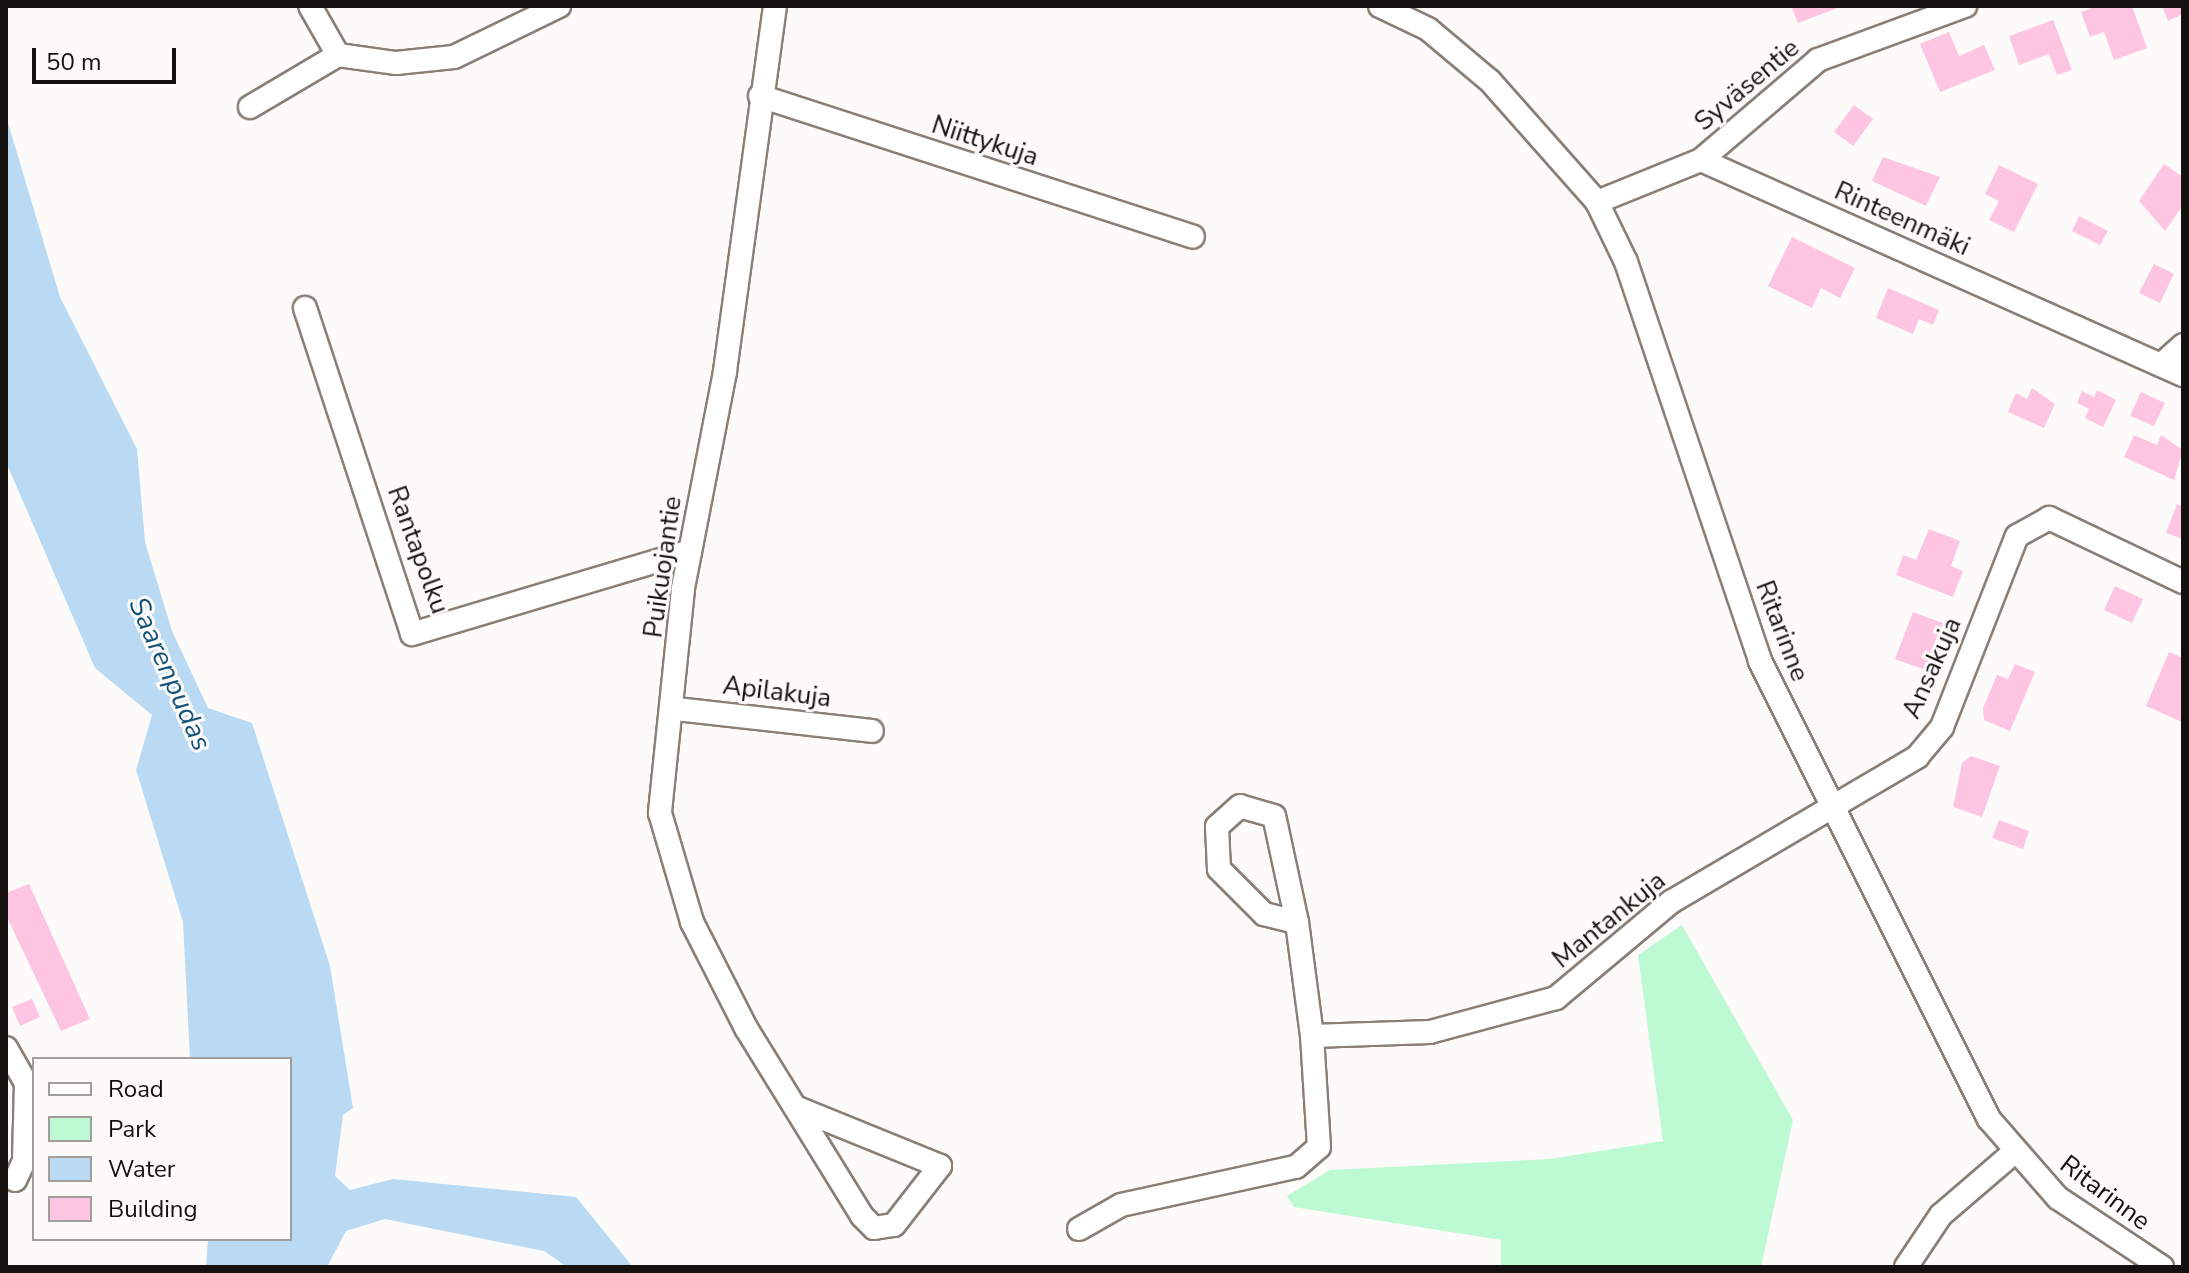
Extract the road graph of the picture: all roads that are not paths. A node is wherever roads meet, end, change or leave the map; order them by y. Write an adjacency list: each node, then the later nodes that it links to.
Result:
1 (310, 6): 6 (street)
2 (559, 6): 6 (street)
3 (775, 6): 7 (street, Puikuojantie)
4 (1380, 6): 10 (street, Ritarinne)
5 (1965, 6): 9 (street, Syväsentie)
6 (338, 55): 8 (street)
7 (760, 96): 11 (street, Niittykuja); 16 (street, Puikuojantie)
8 (250, 107)
9 (1701, 160): 10 (street); 14 (street, Rinteenmäki)
10 (1597, 202): 20 (street, Ritarinne)
11 (1193, 237)
12 (305, 308): 16 (street, Rantapolku)
13 (2183, 345): 14 (street)
14 (2161, 365): 15 (street, Rinteenmäki)
15 (2183, 375)
16 (690, 551): 18 (street, Puikuojantie)
17 (2183, 582): 20 (street, Ansakuja)
18 (676, 709): 19 (street, Apilakuja); 24 (street, Puikuojantie)
19 (872, 731)
20 (1830, 809): 22 (street, Mantankuja); 25 (street, Ritarinne)
21 (1297, 922): 21 (street); 22 (street)
22 (1312, 1036): 27 (street)
23 (6, 1048): 26 (street)
24 (797, 1108): 24 (street, Puikuojantie)
25 (2013, 1153): 28 (street); 29 (street, Ritarinne)
26 (15, 1180)
27 (1079, 1229)
28 (1906, 1267)
29 (2162, 1267)

